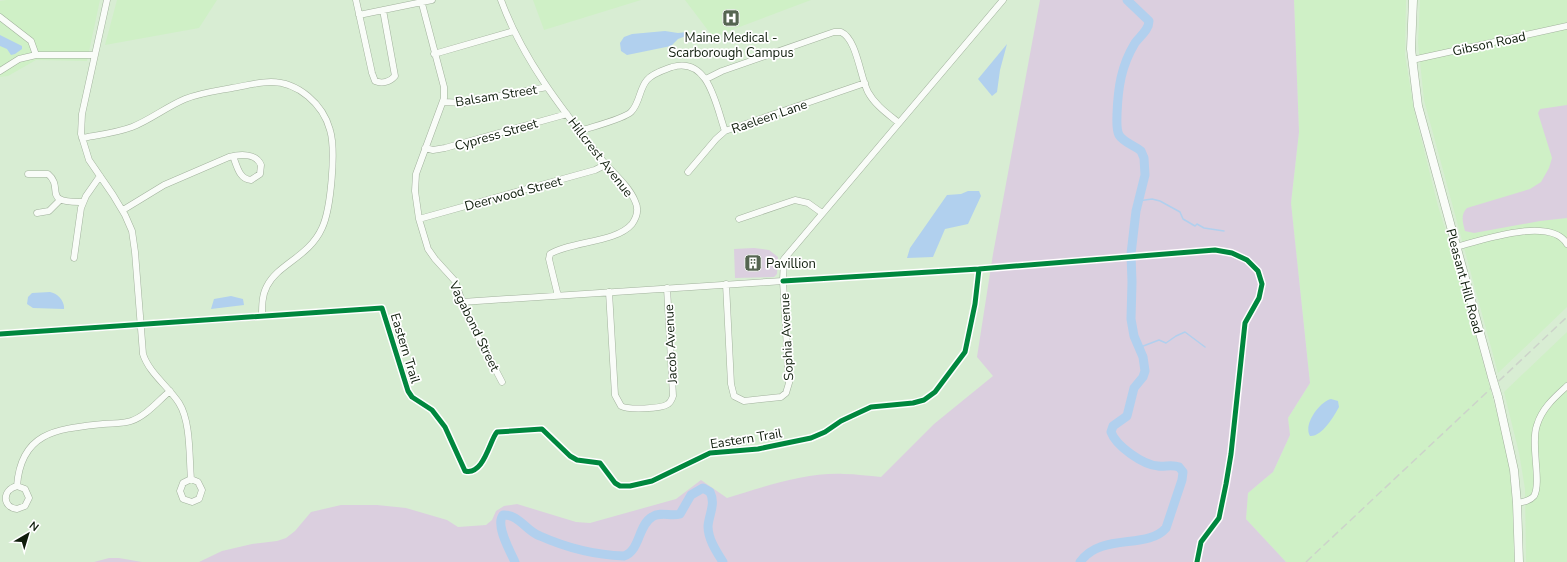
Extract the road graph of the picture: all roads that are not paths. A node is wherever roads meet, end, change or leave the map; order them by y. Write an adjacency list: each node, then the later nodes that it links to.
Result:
1 (107, 0): 15 (street)
2 (356, 0): 9 (street)
3 (432, 0): 7 (street)
4 (501, 0): 12 (street, Hillcrest Avenue)
5 (1003, 0): 23 (street)
6 (1413, 0): 16 (street, Pleasant Hill Road)
7 (422, 1): 8 (street); 13 (street, Vagabond Street)
8 (382, 10): 9 (street); 9 (street)
9 (360, 15)
10 (0, 17): 14 (street)
11 (1567, 26): 16 (street, Gibson Road)
12 (514, 31): 13 (street); 20 (street, Hillcrest Avenue)
13 (434, 54): 21 (street, Vagabond Street)
14 (36, 55): 15 (street); 17 (street)
15 (95, 55): 26 (street)
16 (1412, 60): 41 (street, Pleasant Hill Road)
17 (0, 71)
18 (706, 79): 19 (street); 24 (street); 25 (street)
19 (865, 83): 23 (street); 25 (street, Raeleen Lane)
20 (547, 87): 21 (street, Balsam Street); 22 (street, Hillcrest Avenue)
21 (444, 102): 27 (street, Vagabond Street)
22 (567, 114): 24 (street, Hillcrest Avenue); 27 (street, Cypress Street)
23 (899, 123): 37 (street)
24 (580, 131): 29 (street, Hillcrest Avenue)
25 (725, 131): 30 (street, Raeleen Lane)
26 (82, 138): 32 (street); 50 (street)
27 (425, 148): 38 (street, Vagabond Street)
28 (233, 156): 28 (street); 35 (street)
29 (606, 165): 38 (street, Deerwood Street); 47 (street, Hillcrest Avenue)
30 (688, 172)
31 (28, 174): 33 (street)
32 (100, 176): 34 (street); 35 (street)
33 (60, 200): 34 (street); 36 (street)
34 (83, 202): 42 (street)
35 (123, 210): 51 (street)
36 (37, 213)
37 (822, 213): 39 (street); 43 (street)
38 (419, 219): 48 (street, Vagabond Street)
39 (739, 219)
40 (1567, 244): 41 (street)
41 (1456, 247): 58 (street, Pleasant Hill Road, bridge)
42 (74, 258)
43 (783, 281): 44 (street); 44 (street, Sophia Avenue)
44 (726, 284): 45 (street)
45 (667, 288): 46 (street); 46 (street, Jacob Avenue)
46 (608, 292): 47 (street)
47 (558, 296): 48 (street)
48 (462, 302): 53 (street, Vagabond Street)
49 (280, 315): 50 (street)
50 (262, 316): 51 (street)
51 (140, 325): 52 (street); 55 (street)
52 (0, 334)
53 (502, 382)
54 (1567, 386): 58 (street)
55 (170, 391): 56 (street); 57 (street)
56 (191, 479)
57 (16, 486)
58 (1517, 503): 59 (street, Pleasant Hill Road)
59 (1519, 562)

